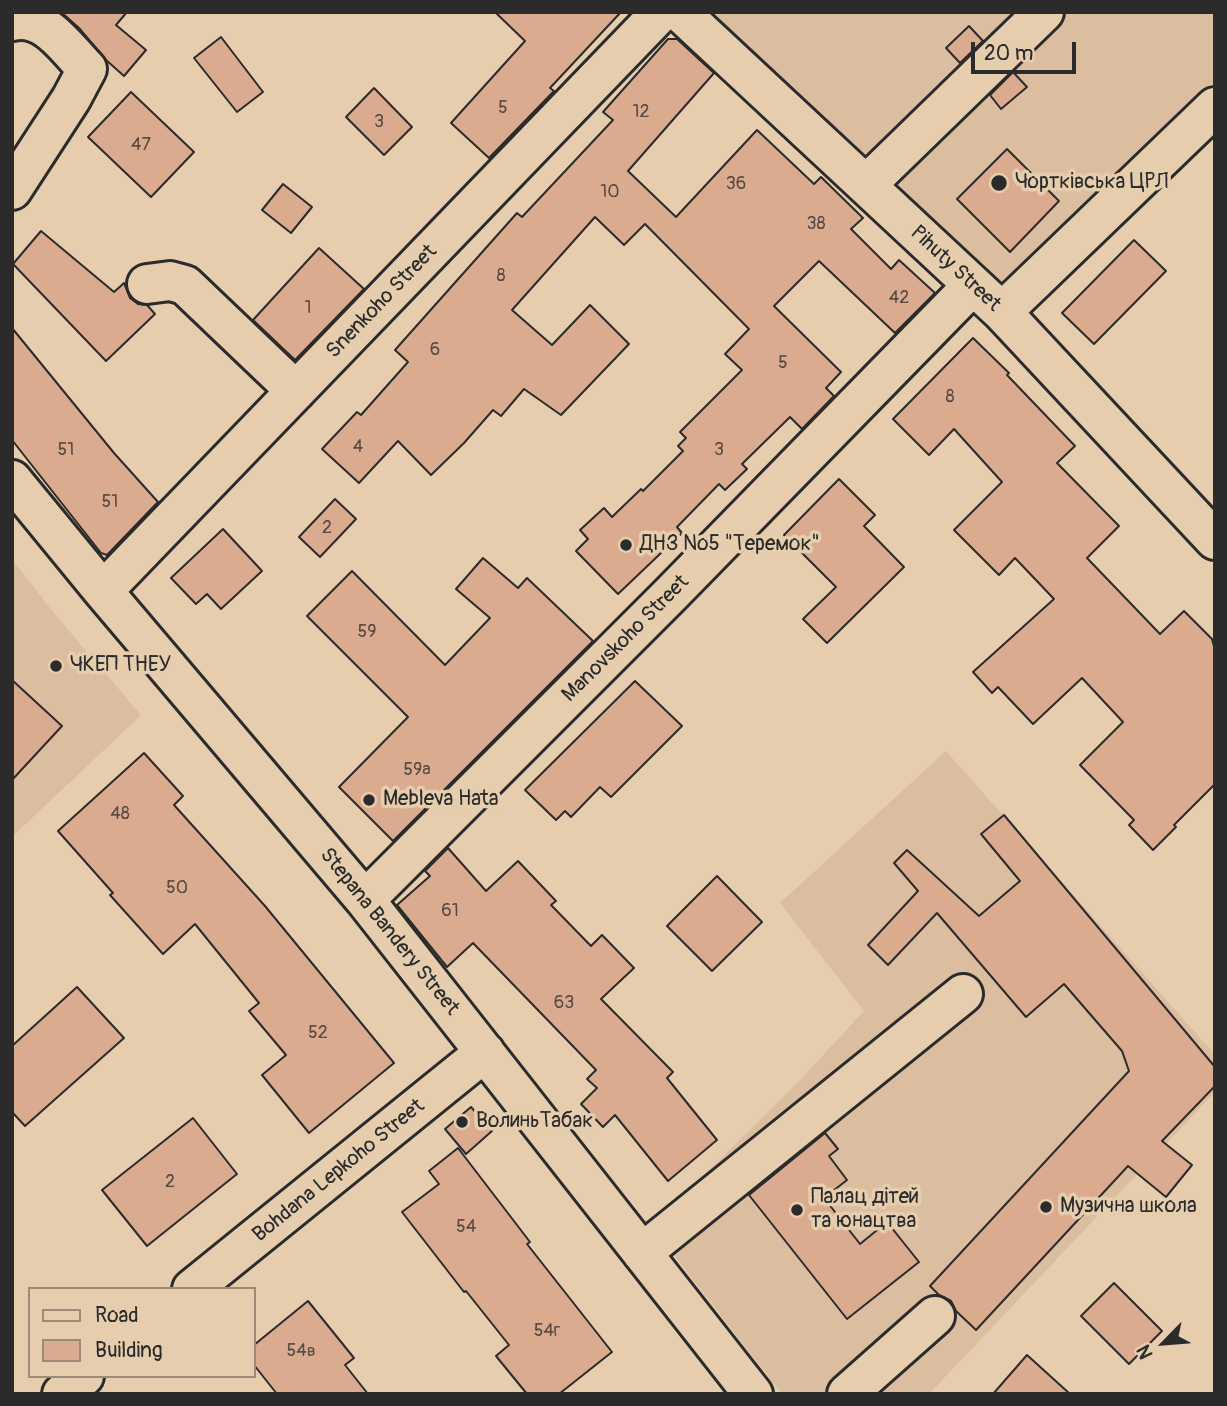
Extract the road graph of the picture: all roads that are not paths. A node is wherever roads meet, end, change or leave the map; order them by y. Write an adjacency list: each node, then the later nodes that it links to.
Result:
1 (661, 12): 11 (street, Snenkoho Street)
2 (680, 12): 6 (street, Pihuty Street)
3 (1044, 12): 6 (street)
4 (12, 21): 7 (street)
5 (1215, 107): 10 (street)
6 (866, 185): 9 (street, Pihuty Street)
7 (12, 190)
8 (147, 284): 11 (street)
9 (973, 285): 10 (street, Pihuty Street); 15 (street, Manovskoho Street)
10 (1002, 312): 13 (street, Pihuty Street)
11 (296, 391): 14 (street, Snenkoho Street)
12 (12, 480): 14 (street, Stepana Bandery Street)
13 (1215, 540)
14 (103, 591): 15 (street, Stepana Bandery Street)
15 (365, 900): 17 (street, Stepana Bandery Street)
16 (964, 994): 18 (street)
17 (485, 1052): 18 (street, Stepana Bandery Street); 19 (street, Bohdana Lepkoho Street)
18 (642, 1253): 23 (street, Stepana Bandery Street)
19 (194, 1287)
20 (935, 1316): 24 (street)
21 (82, 1378): 22 (street)
22 (62, 1394)
23 (753, 1394)
24 (847, 1394)

